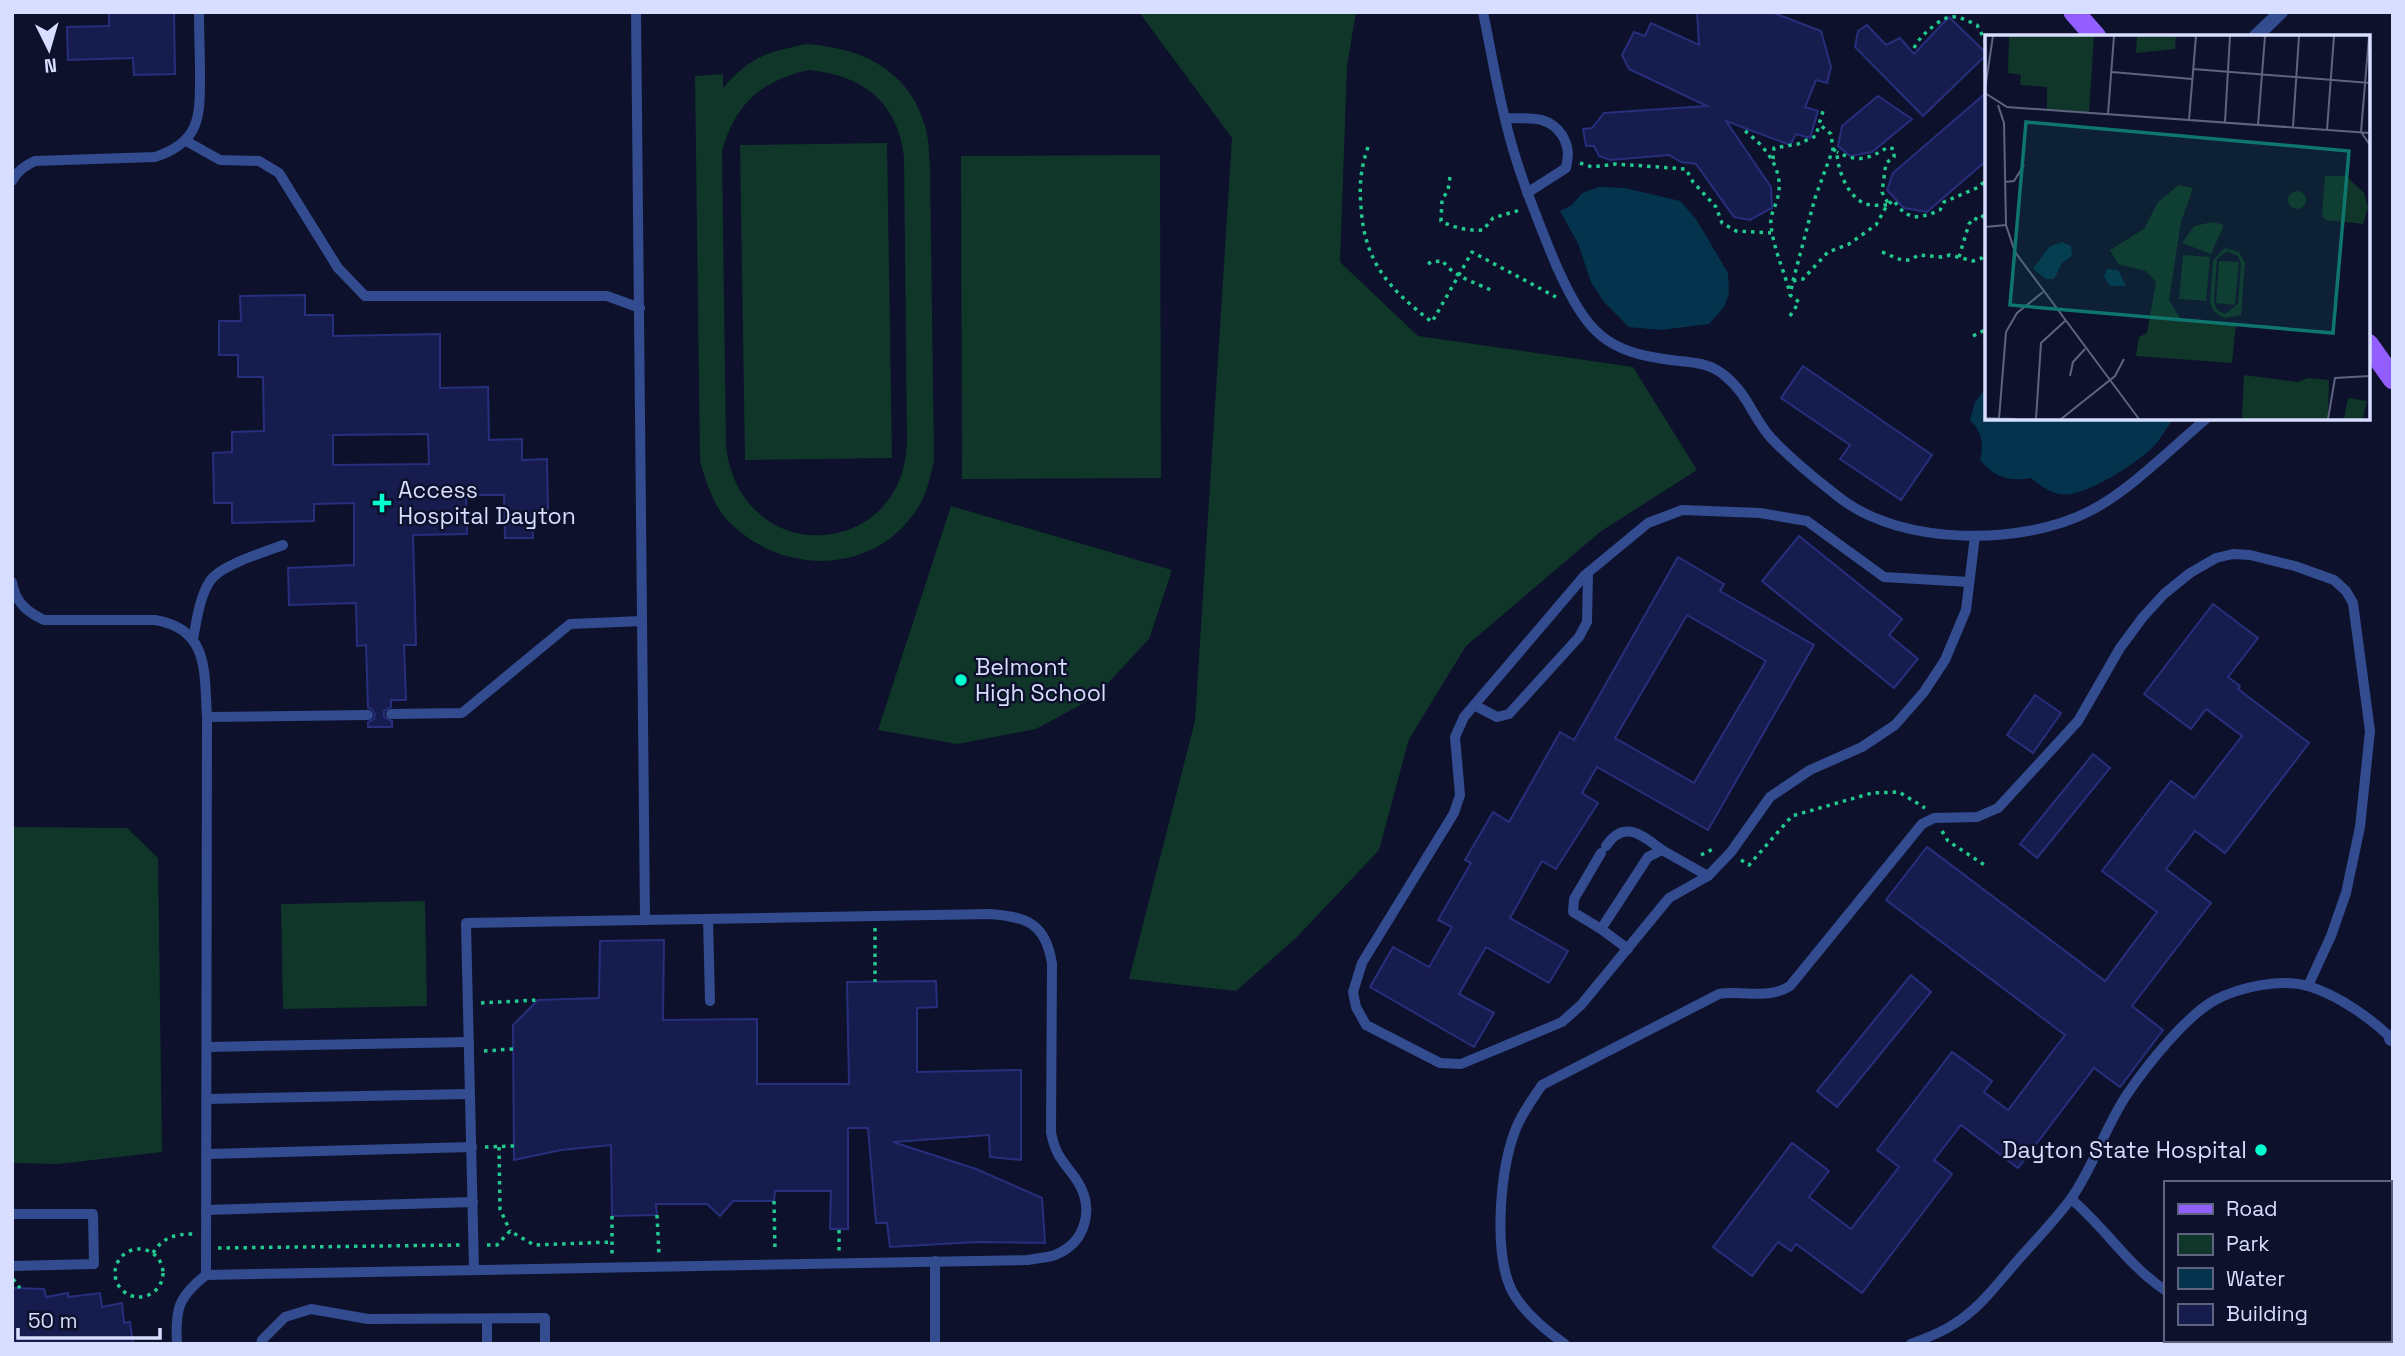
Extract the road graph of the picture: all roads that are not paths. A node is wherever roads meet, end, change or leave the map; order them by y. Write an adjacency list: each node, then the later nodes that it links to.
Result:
1 (199, 12): 9 (lane)
2 (636, 12): 12 (lane)
3 (1483, 12): 8 (lane)
4 (2074, 12): 6 (main road)
5 (2281, 12): 7 (street)
6 (2094, 35)
7 (2257, 35)
8 (1505, 118): 11 (lane); 11 (lane)
9 (186, 141): 10 (lane); 12 (lane)
10 (12, 181)
11 (1527, 193): 16 (lane)
12 (640, 308): 21 (lane)
13 (2370, 347): 14 (main road)
14 (2393, 379)
15 (2205, 420): 16 (lane)
16 (1975, 536): 20 (lane)
17 (283, 545): 22 (lane)
18 (1588, 573): 20 (lane); 23 (lane); 23 (lane)
19 (12, 582): 22 (lane)
20 (1969, 582): 28 (lane)
21 (642, 621): 24 (lane); 30 (lane)
22 (193, 639): 26 (lane)
23 (1474, 705): 32 (lane)
24 (391, 714)
25 (368, 715): 26 (lane)
26 (207, 717): 36 (lane)
27 (1662, 850): 28 (lane); 31 (lane); 31 (lane)
28 (1708, 876): 32 (lane)
29 (708, 919): 30 (lane); 34 (lane); 46 (lane)
30 (645, 920): 37 (lane)
31 (1601, 929): 32 (lane)
32 (1628, 948)
33 (2308, 986): 35 (lane); 42 (lane); 57 (lane)
34 (710, 1001)
35 (2392, 1038)
36 (208, 1047): 37 (lane); 39 (lane)
37 (469, 1047): 38 (lane)
38 (470, 1094): 39 (lane); 40 (lane)
39 (207, 1099): 41 (lane)
40 (471, 1147): 41 (lane); 43 (lane)
41 (207, 1154): 44 (lane)
42 (2071, 1199): 50 (lane); 58 (lane)
43 (473, 1202): 44 (lane); 48 (lane)
44 (206, 1210): 49 (lane)
45 (12, 1214): 47 (lane)
46 (935, 1261): 48 (lane); 56 (lane)
47 (12, 1266)
48 (474, 1270): 49 (lane)
49 (206, 1276): 52 (lane)
50 (2164, 1289)
51 (487, 1319): 53 (lane); 54 (lane); 55 (lane)
52 (177, 1344)
53 (261, 1344)
54 (487, 1344)
55 (545, 1344)
56 (935, 1344)
57 (1565, 1344)
58 (1911, 1344)

